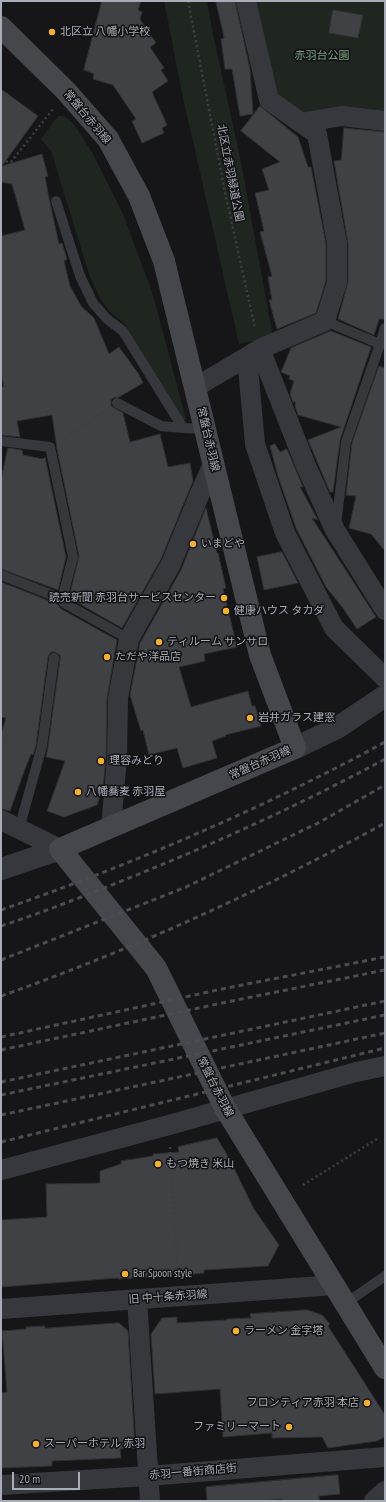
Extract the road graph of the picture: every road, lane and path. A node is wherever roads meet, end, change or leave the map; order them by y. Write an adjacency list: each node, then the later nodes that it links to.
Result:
1 (188, 1): 12 (path, 北区立赤羽緑道公園)
2 (246, 1): 6 (street)
3 (1, 27): 4 (main road, 常盤台赤羽線)
4 (66, 91): 7 (path); 13 (main road, 常盤台赤羽線)
5 (385, 121): 6 (street)
6 (301, 123): 9 (street)
7 (1, 161)
8 (56, 201): 15 (lane)
9 (325, 321): 11 (lane); 12 (street)
10 (385, 328): 11 (lane)
11 (380, 344): 20 (lane)
12 (253, 353): 13 (street); 20 (street); 26 (street)
13 (196, 387): 16 (main road, 常盤台赤羽線)
14 (117, 403): 15 (lane); 18 (path)
15 (183, 428): 16 (lane)
16 (205, 428): 19 (main road, 常盤台赤羽線)
17 (1, 441): 18 (lane)
18 (50, 447): 22 (lane)
19 (213, 464): 24 (street); 30 (main road, 常盤台赤羽線)
20 (335, 530): 23 (street)
21 (1, 575): 22 (lane)
22 (62, 599): 24 (lane)
23 (385, 610)
24 (129, 639): 32 (street)
25 (54, 658): 33 (lane)
26 (385, 678)
27 (385, 696): 30 (street)
28 (1, 734): 29 (path)
29 (1, 744)
30 (295, 748): 32 (main road, 常盤台赤羽線)
31 (1, 820): 33 (street)
32 (111, 827): 34 (main road, 常盤台赤羽線)
33 (19, 829): 34 (street)
34 (60, 849): 35 (street); 37 (main road, 常盤台赤羽線)
35 (1, 869)
36 (385, 1066): 37 (street)
37 (225, 1108): 38 (street); 43 (main road, 常盤台赤羽線)
38 (169, 1125): 40 (street); 44 (path)
39 (377, 1139): 41 (path)
40 (1, 1170)
41 (303, 1185)
42 (385, 1276): 43 (lane)
43 (341, 1294): 44 (street, 旧 中十条赤羽線); 47 (main road, 常盤台赤羽線)
44 (179, 1296): 45 (street, 旧 中十条赤羽線)
45 (137, 1299): 46 (street, 旧 中十条赤羽線); 49 (street)
46 (1, 1309)
47 (385, 1368)
48 (385, 1457): 49 (street, 赤羽一番街商店街)
49 (148, 1476): 50 (street, 赤羽一番街商店街); 52 (street)
50 (1, 1485)
51 (385, 1491): 53 (street)
52 (150, 1501)
53 (374, 1501)

